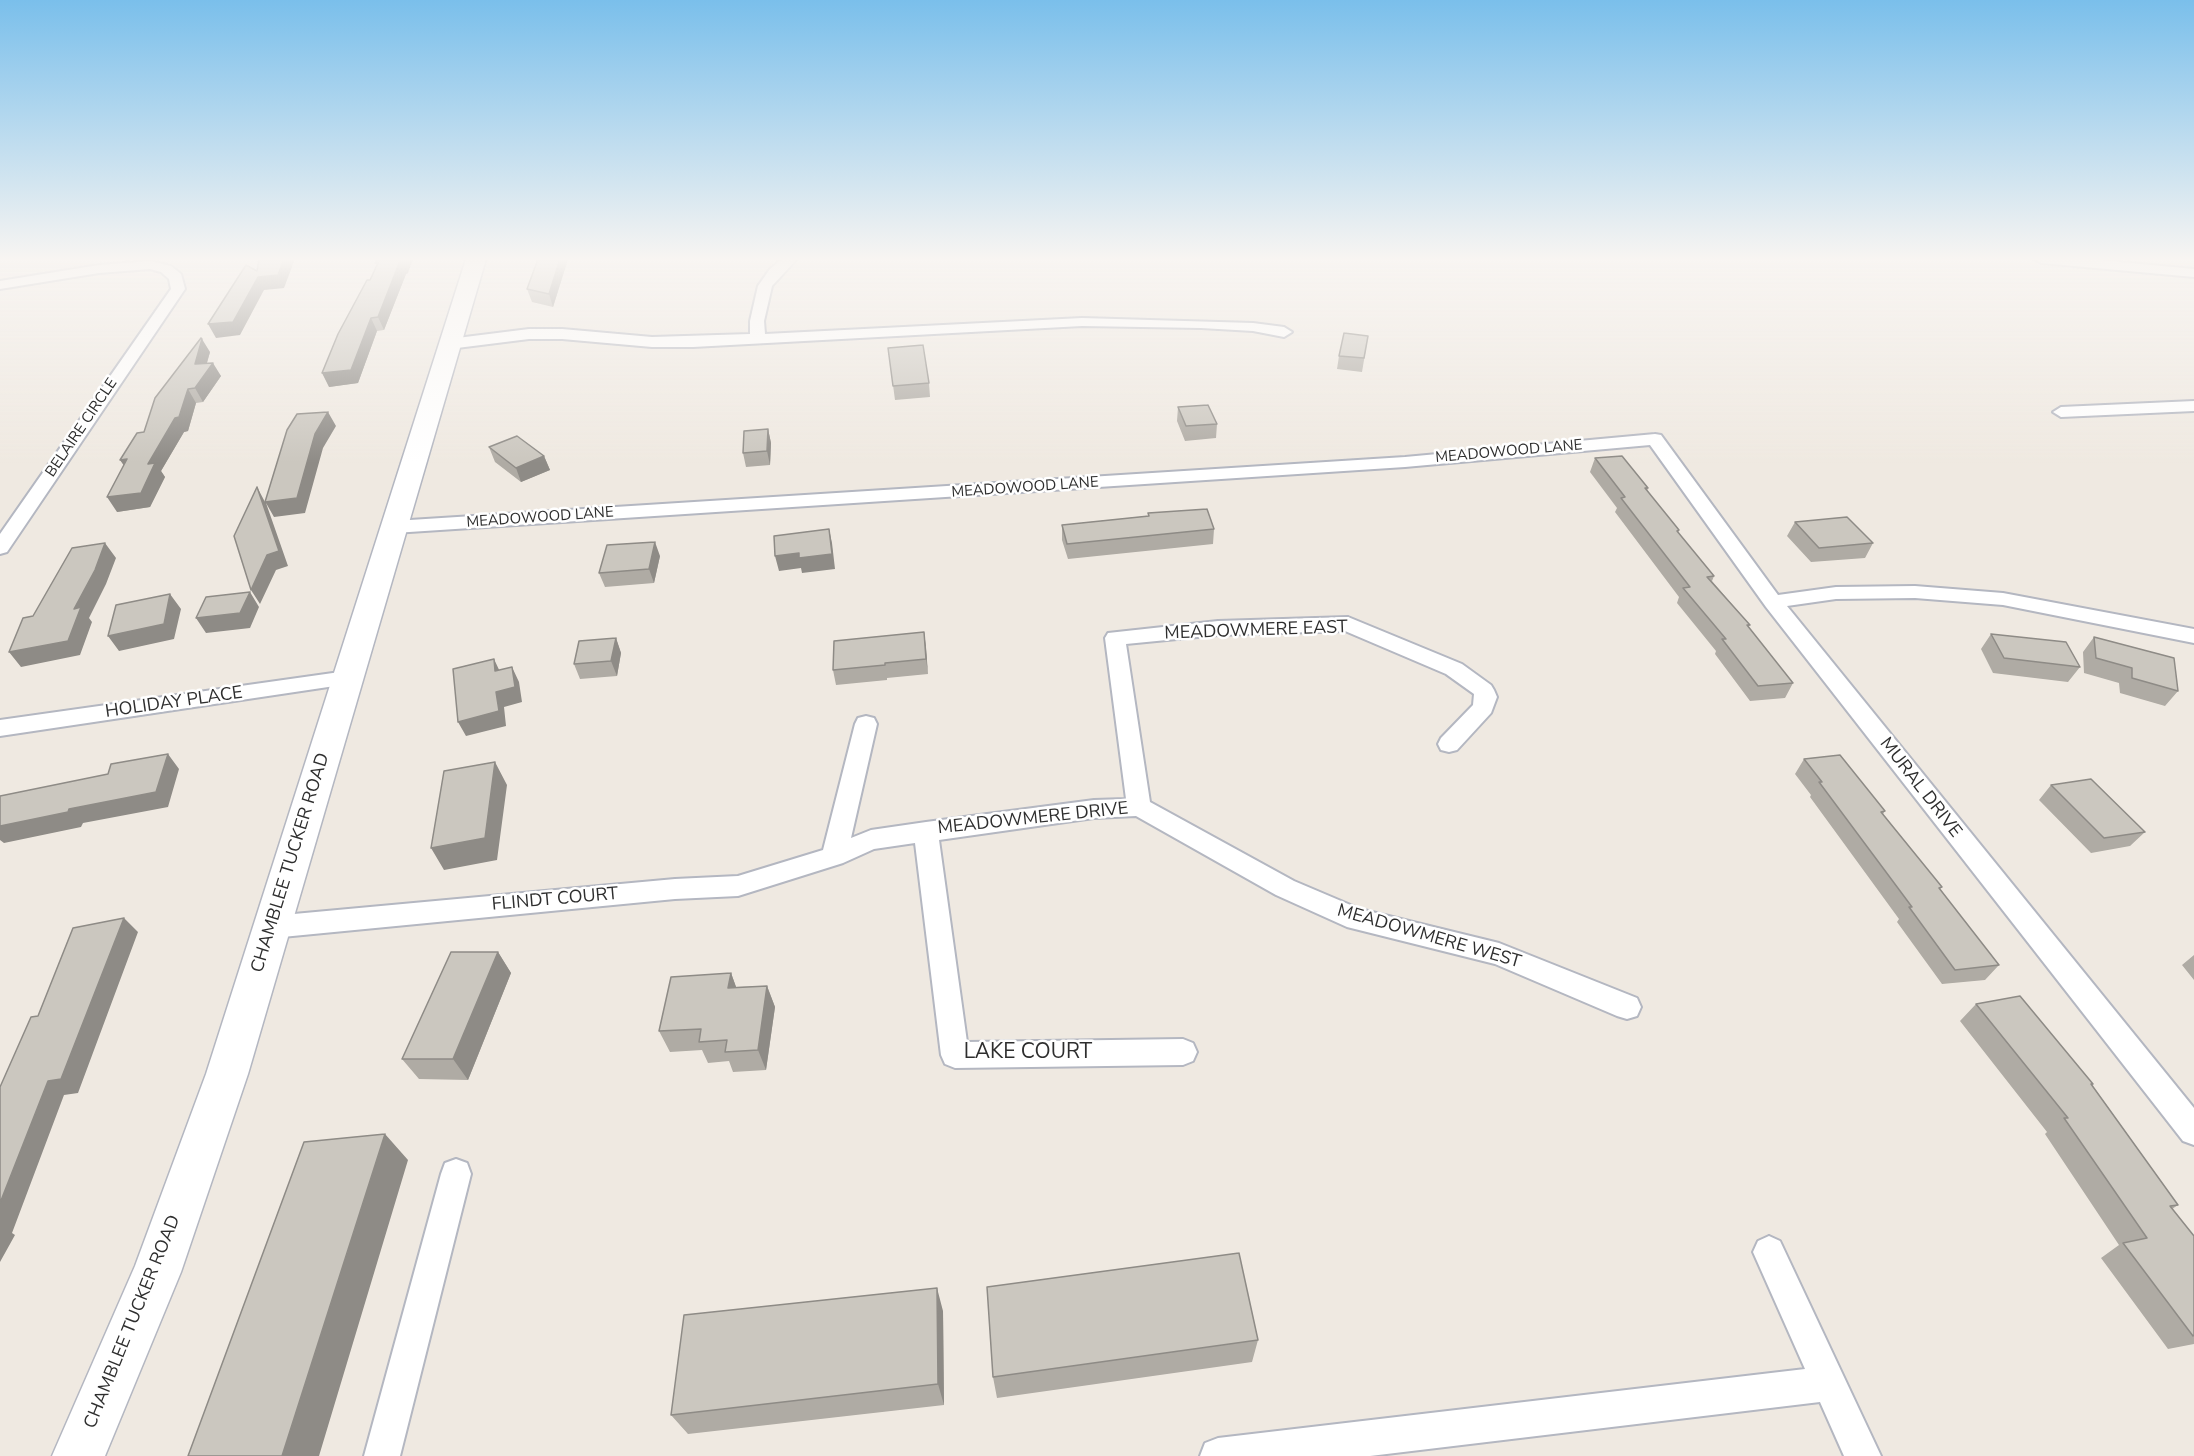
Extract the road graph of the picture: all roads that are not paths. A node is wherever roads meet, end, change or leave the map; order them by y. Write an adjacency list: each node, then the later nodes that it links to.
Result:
1 (152, 327): 13 (street, BELAIRE CIRCLE)
2 (454, 327): 8 (main road, CHAMBLEE TUCKER ROAD)
3 (757, 327): 7 (street)
4 (982, 327): 7 (street)
5 (1251, 327): 6 (street)
6 (1284, 332)
7 (758, 338): 8 (street)
8 (449, 344): 12 (main road, CHAMBLEE TUCKER ROAD)
9 (2194, 406): 10 (street)
10 (2061, 411)
11 (1655, 439): 12 (street, MEADOWOOD LANE); 14 (street, MURAL DRIVE)
12 (394, 528): 16 (main road, CHAMBLEE TUCKER ROAD)
13 (0, 548)
14 (1773, 602): 15 (street); 26 (street, MURAL DRIVE)
15 (2194, 636)
16 (347, 678): 18 (street, HOLIDAY PLACE); 23 (main road, CHAMBLEE TUCKER ROAD)
17 (866, 724): 22 (street)
18 (0, 728)
19 (1449, 744): 20 (street, MEADOWMERE EAST)
20 (1139, 807): 21 (street, MEADOWMERE DRIVE); 24 (street, MEADOWMERE WEST)
21 (926, 831): 22 (street, MEADOWMERE DRIVE); 25 (street, LAKE COURT)
22 (834, 856): 23 (street, FLINDT COURT)
23 (272, 927): 30 (main road, CHAMBLEE TUCKER ROAD)
24 (1627, 1007)
25 (1183, 1052)
26 (2194, 1131)
27 (456, 1174): 31 (street)
28 (1769, 1252): 29 (street)
29 (1829, 1384): 32 (street); 33 (street)
30 (78, 1456)
31 (382, 1456)
32 (1218, 1456)
33 (1863, 1456)

